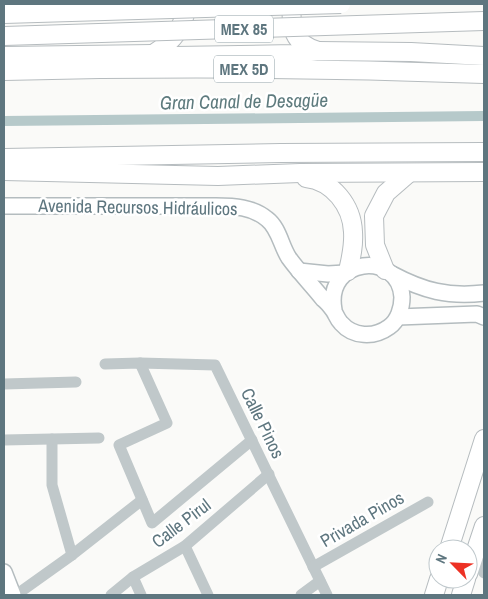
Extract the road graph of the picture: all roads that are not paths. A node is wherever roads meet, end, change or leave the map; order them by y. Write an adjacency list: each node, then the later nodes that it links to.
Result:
1 (182, 4): 6 (highway)
2 (188, 4): 6 (highway)
3 (341, 4): 5 (highway, MEX 85, bridge)
4 (294, 8): 9 (highway)
5 (4, 14)
6 (184, 22): 10 (highway)
7 (484, 22): 8 (highway, MEX 85, bridge)
8 (4, 36)
9 (318, 51): 10 (highway); 12 (highway)
10 (153, 54): 11 (highway)
11 (4, 56)
12 (484, 56)
13 (4, 71): 14 (highway, MEX 5D)
14 (484, 74)
15 (484, 152): 16 (highway)
16 (4, 158)
17 (4, 171): 20 (highway)
18 (484, 172): 19 (highway)
19 (409, 173): 20 (highway); 23 (highway)
20 (271, 175): 24 (highway)
21 (4, 206): 22 (main road, Avenida Recursos Hidráulicos)
22 (299, 271): 24 (main road); 26 (main road, Avenida Recursos Hidráulicos)
23 (386, 271): 24 (main road); 25 (main road); 27 (main road)
24 (347, 272): 26 (main road)
25 (484, 292)
26 (334, 310): 27 (main road, Avenida Recursos Hidráulicos)
27 (398, 317): 28 (main road)
28 (484, 317)
29 (140, 363): 30 (street, Calle Pinos); 36 (street, Calle Pinos); 39 (street)
30 (105, 364)
31 (76, 382): 32 (street)
32 (4, 384)
33 (99, 438): 34 (street)
34 (52, 439): 35 (street); 45 (street)
35 (4, 440)
36 (252, 440): 38 (street, Calle Pinos); 39 (street)
37 (484, 440): 42 (highway)
38 (269, 474): 44 (street, Calle Pirul); 46 (street, Calle Pinos)
39 (142, 500): 45 (street)
40 (428, 502): 46 (street, Privada Pinos)
41 (484, 526): 43 (highway)
42 (451, 539)
43 (478, 544)
44 (185, 546): 48 (street, Calle Pirul); 53 (street)
45 (72, 555): 50 (street)
46 (313, 567): 49 (street, Calle Pinos)
47 (4, 572): 50 (main road)
48 (133, 578): 51 (street, Calle Pirul); 52 (street)
49 (321, 582): 54 (street); 55 (street); 56 (street, Calle Pinos)
50 (15, 595)
51 (111, 595)
52 (141, 595)
53 (208, 595)
54 (302, 595)
55 (306, 595)
56 (327, 595)

